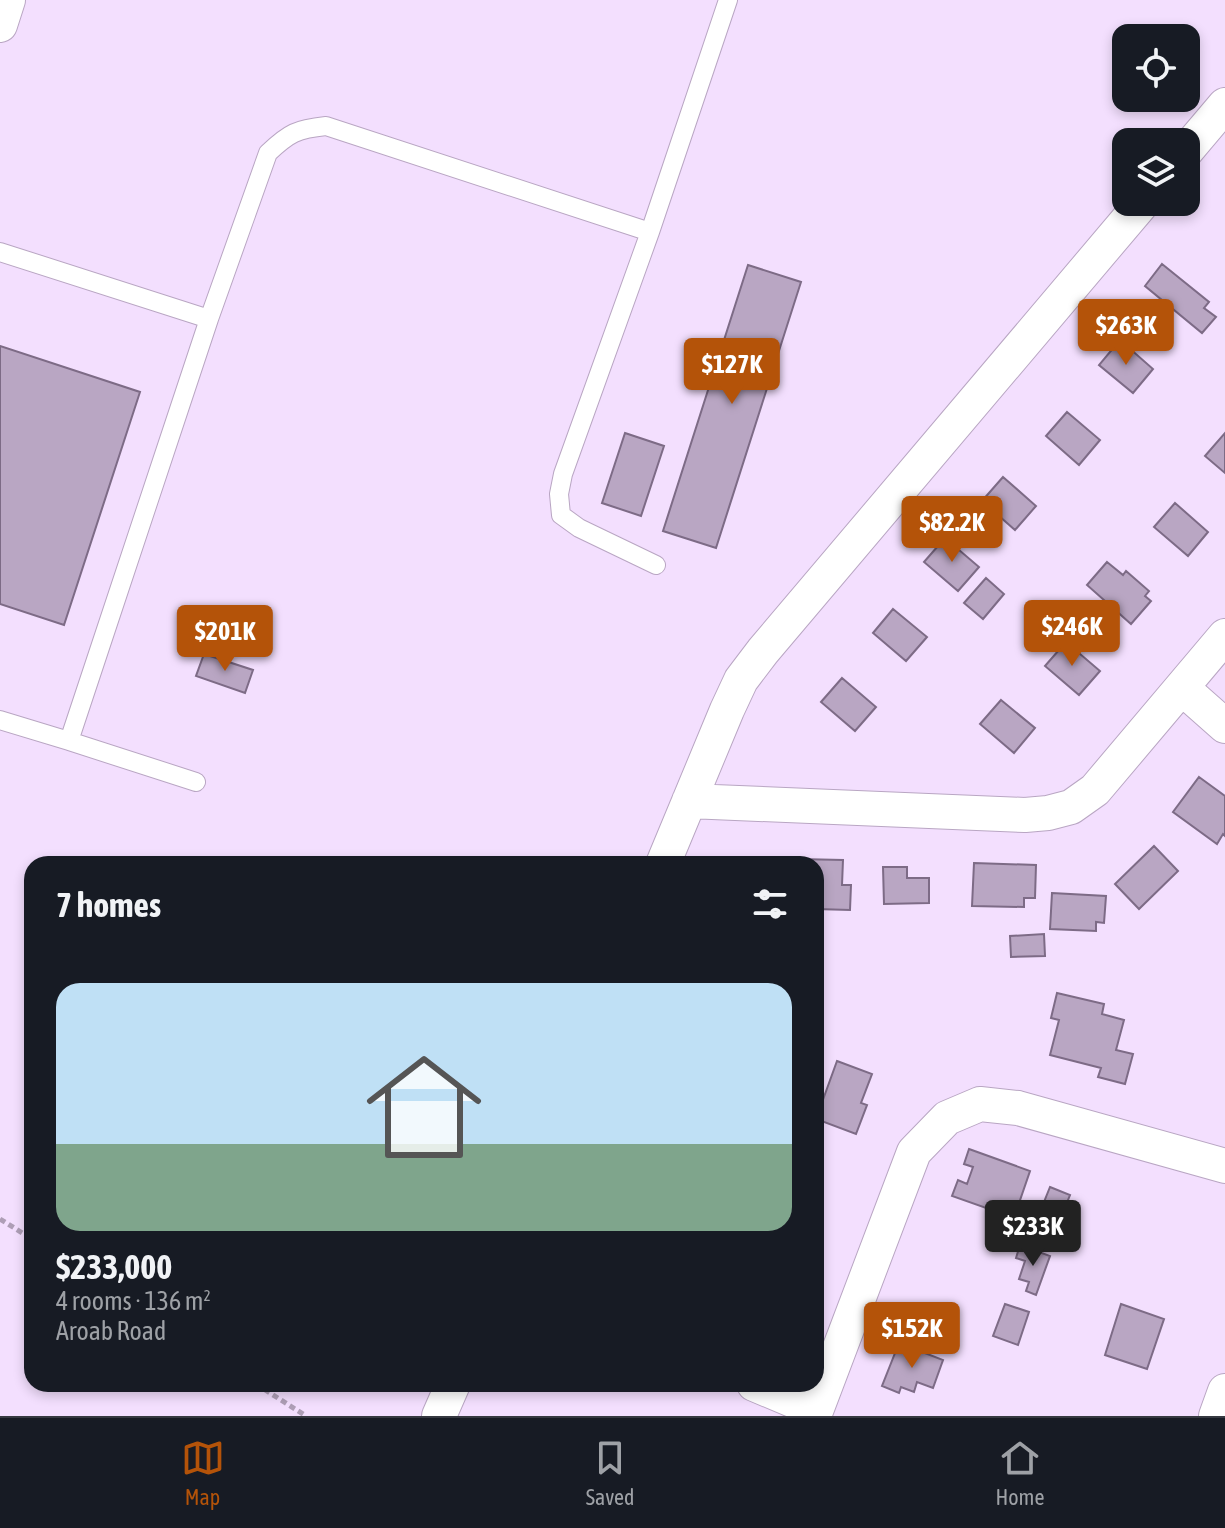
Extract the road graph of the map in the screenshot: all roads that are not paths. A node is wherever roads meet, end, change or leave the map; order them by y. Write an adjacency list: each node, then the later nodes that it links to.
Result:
1 (8, 0): 3 (street)
2 (728, 0): 7 (lane)
3 (0, 25)
4 (1225, 105): 5 (street)
5 (1200, 134)
6 (1131, 216): 17 (street)
7 (650, 232): 9 (lane); 10 (lane)
8 (0, 252): 9 (lane)
9 (209, 319): 15 (lane)
10 (656, 565)
11 (1225, 636): 12 (street)
12 (1182, 688): 14 (street); 17 (street)
13 (0, 720): 15 (lane)
14 (1225, 726)
15 (69, 741): 16 (lane)
16 (196, 782)
17 (689, 801): 18 (street)
18 (666, 856)
19 (1225, 1166): 20 (street)
20 (824, 1389)
21 (450, 1392): 25 (street)
22 (771, 1392): 24 (street)
23 (823, 1392): 24 (street)
24 (815, 1413)
25 (439, 1416)

